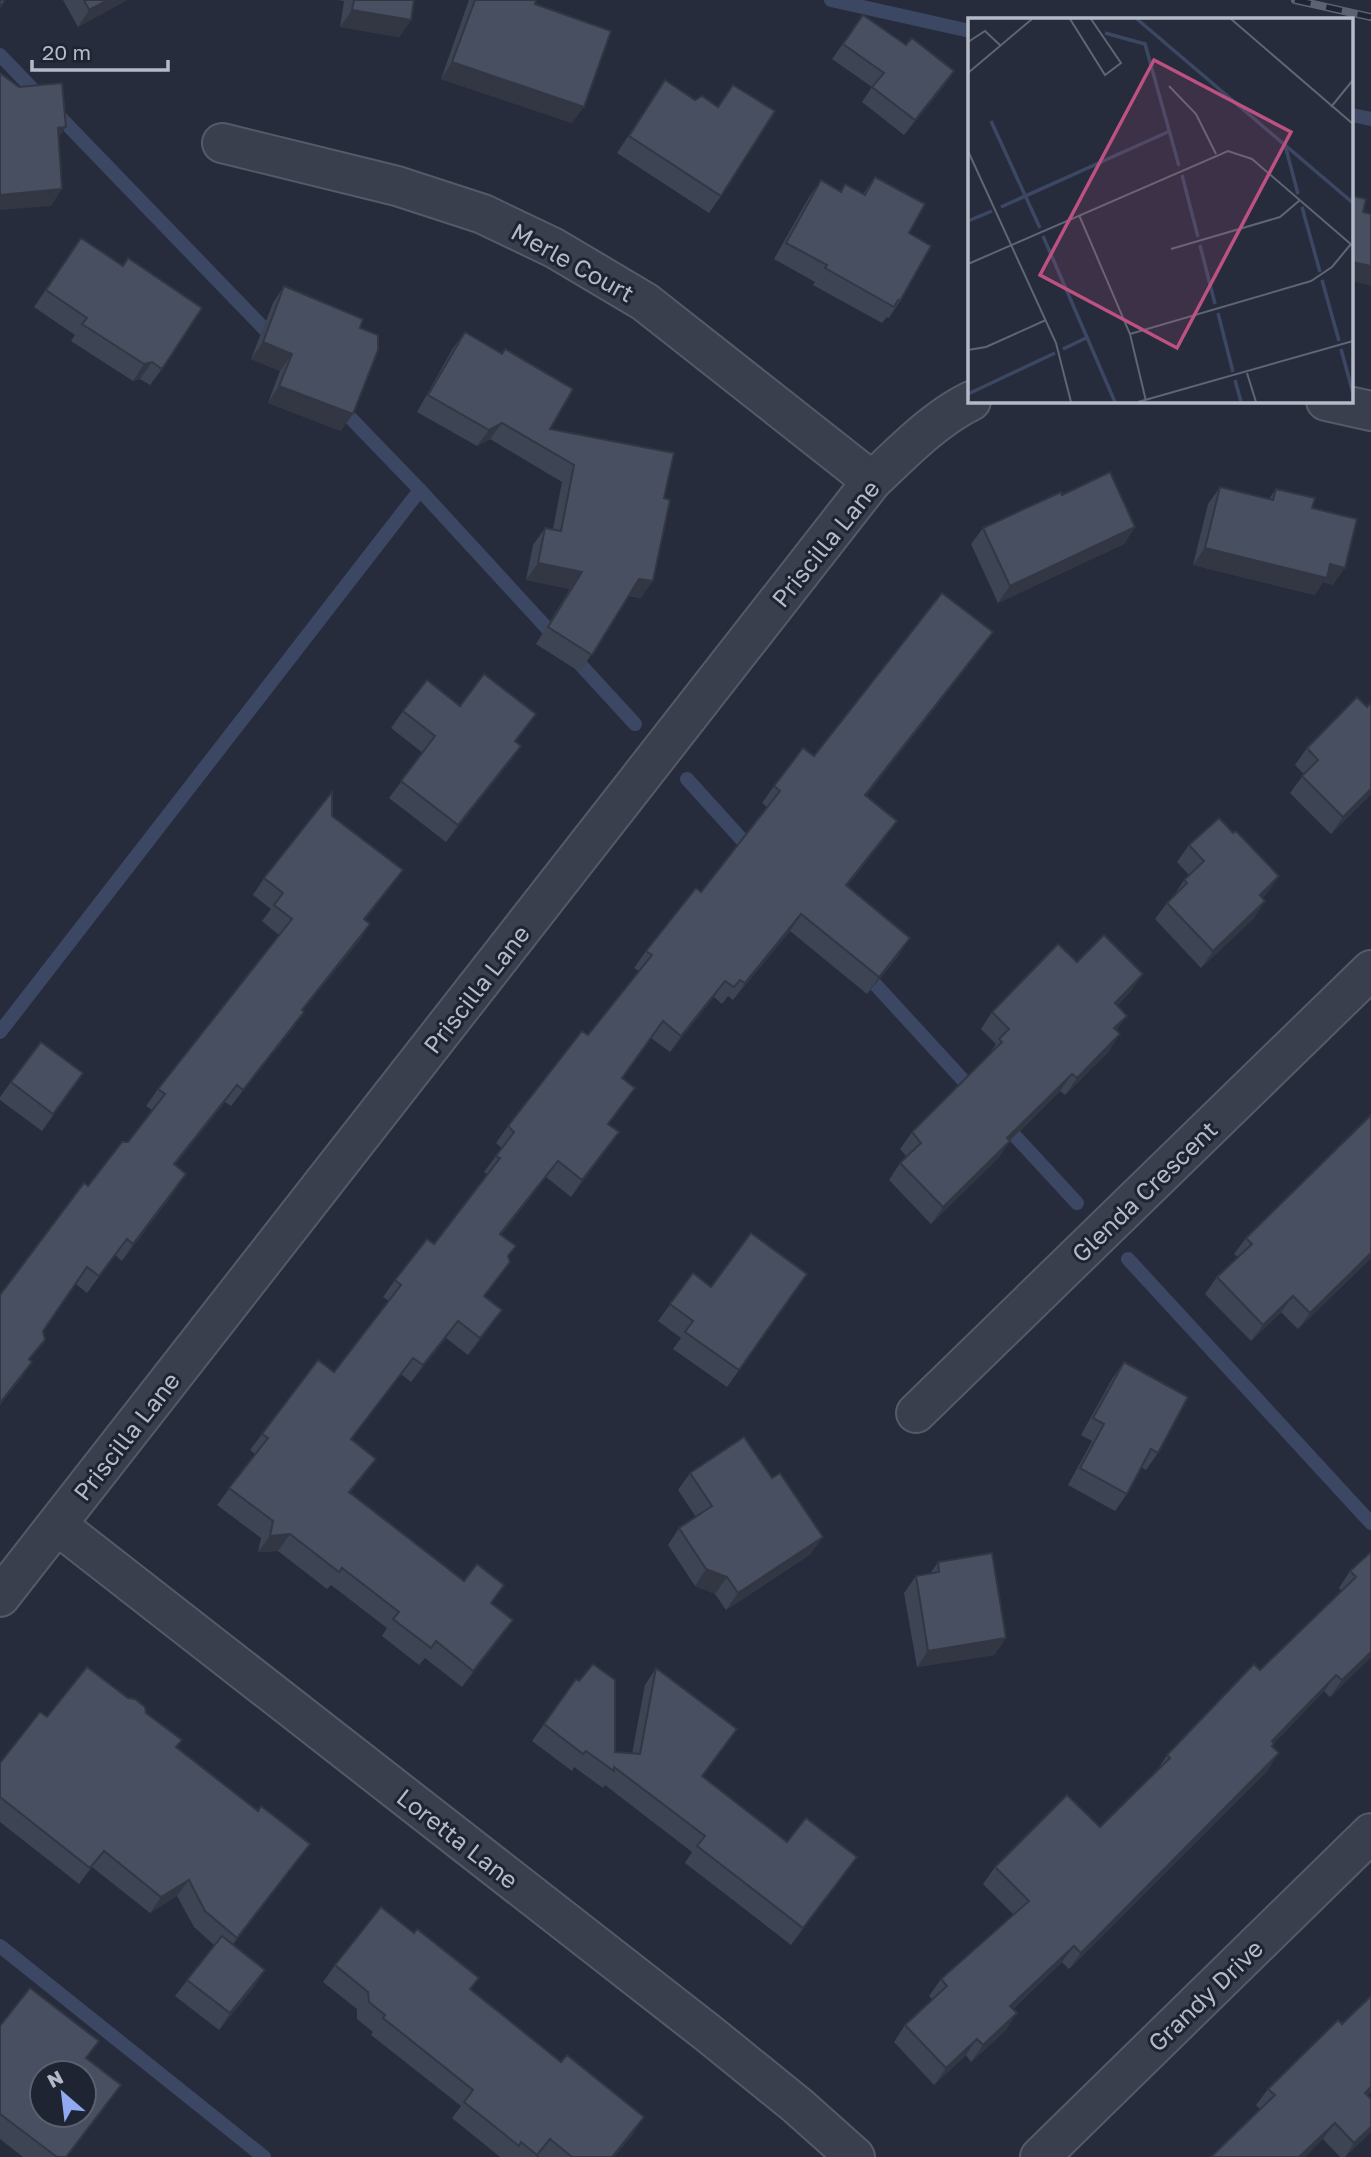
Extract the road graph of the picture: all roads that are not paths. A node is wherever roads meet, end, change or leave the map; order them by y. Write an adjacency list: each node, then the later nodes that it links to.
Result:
1 (222, 143): 5 (street, Merle Court)
2 (969, 402): 5 (street, Priscilla Lane)
3 (1330, 402): 4 (street)
4 (1371, 411)
5 (872, 481): 8 (street, Priscilla Lane)
6 (1371, 970): 7 (street, Glenda Crescent)
7 (916, 1413)
8 (57, 1525): 9 (street, Priscilla Lane); 11 (street, Loretta Lane)
9 (0, 1597)
10 (1371, 1832): 12 (street, Grandy Drive)
11 (855, 2157)
12 (1040, 2157)

